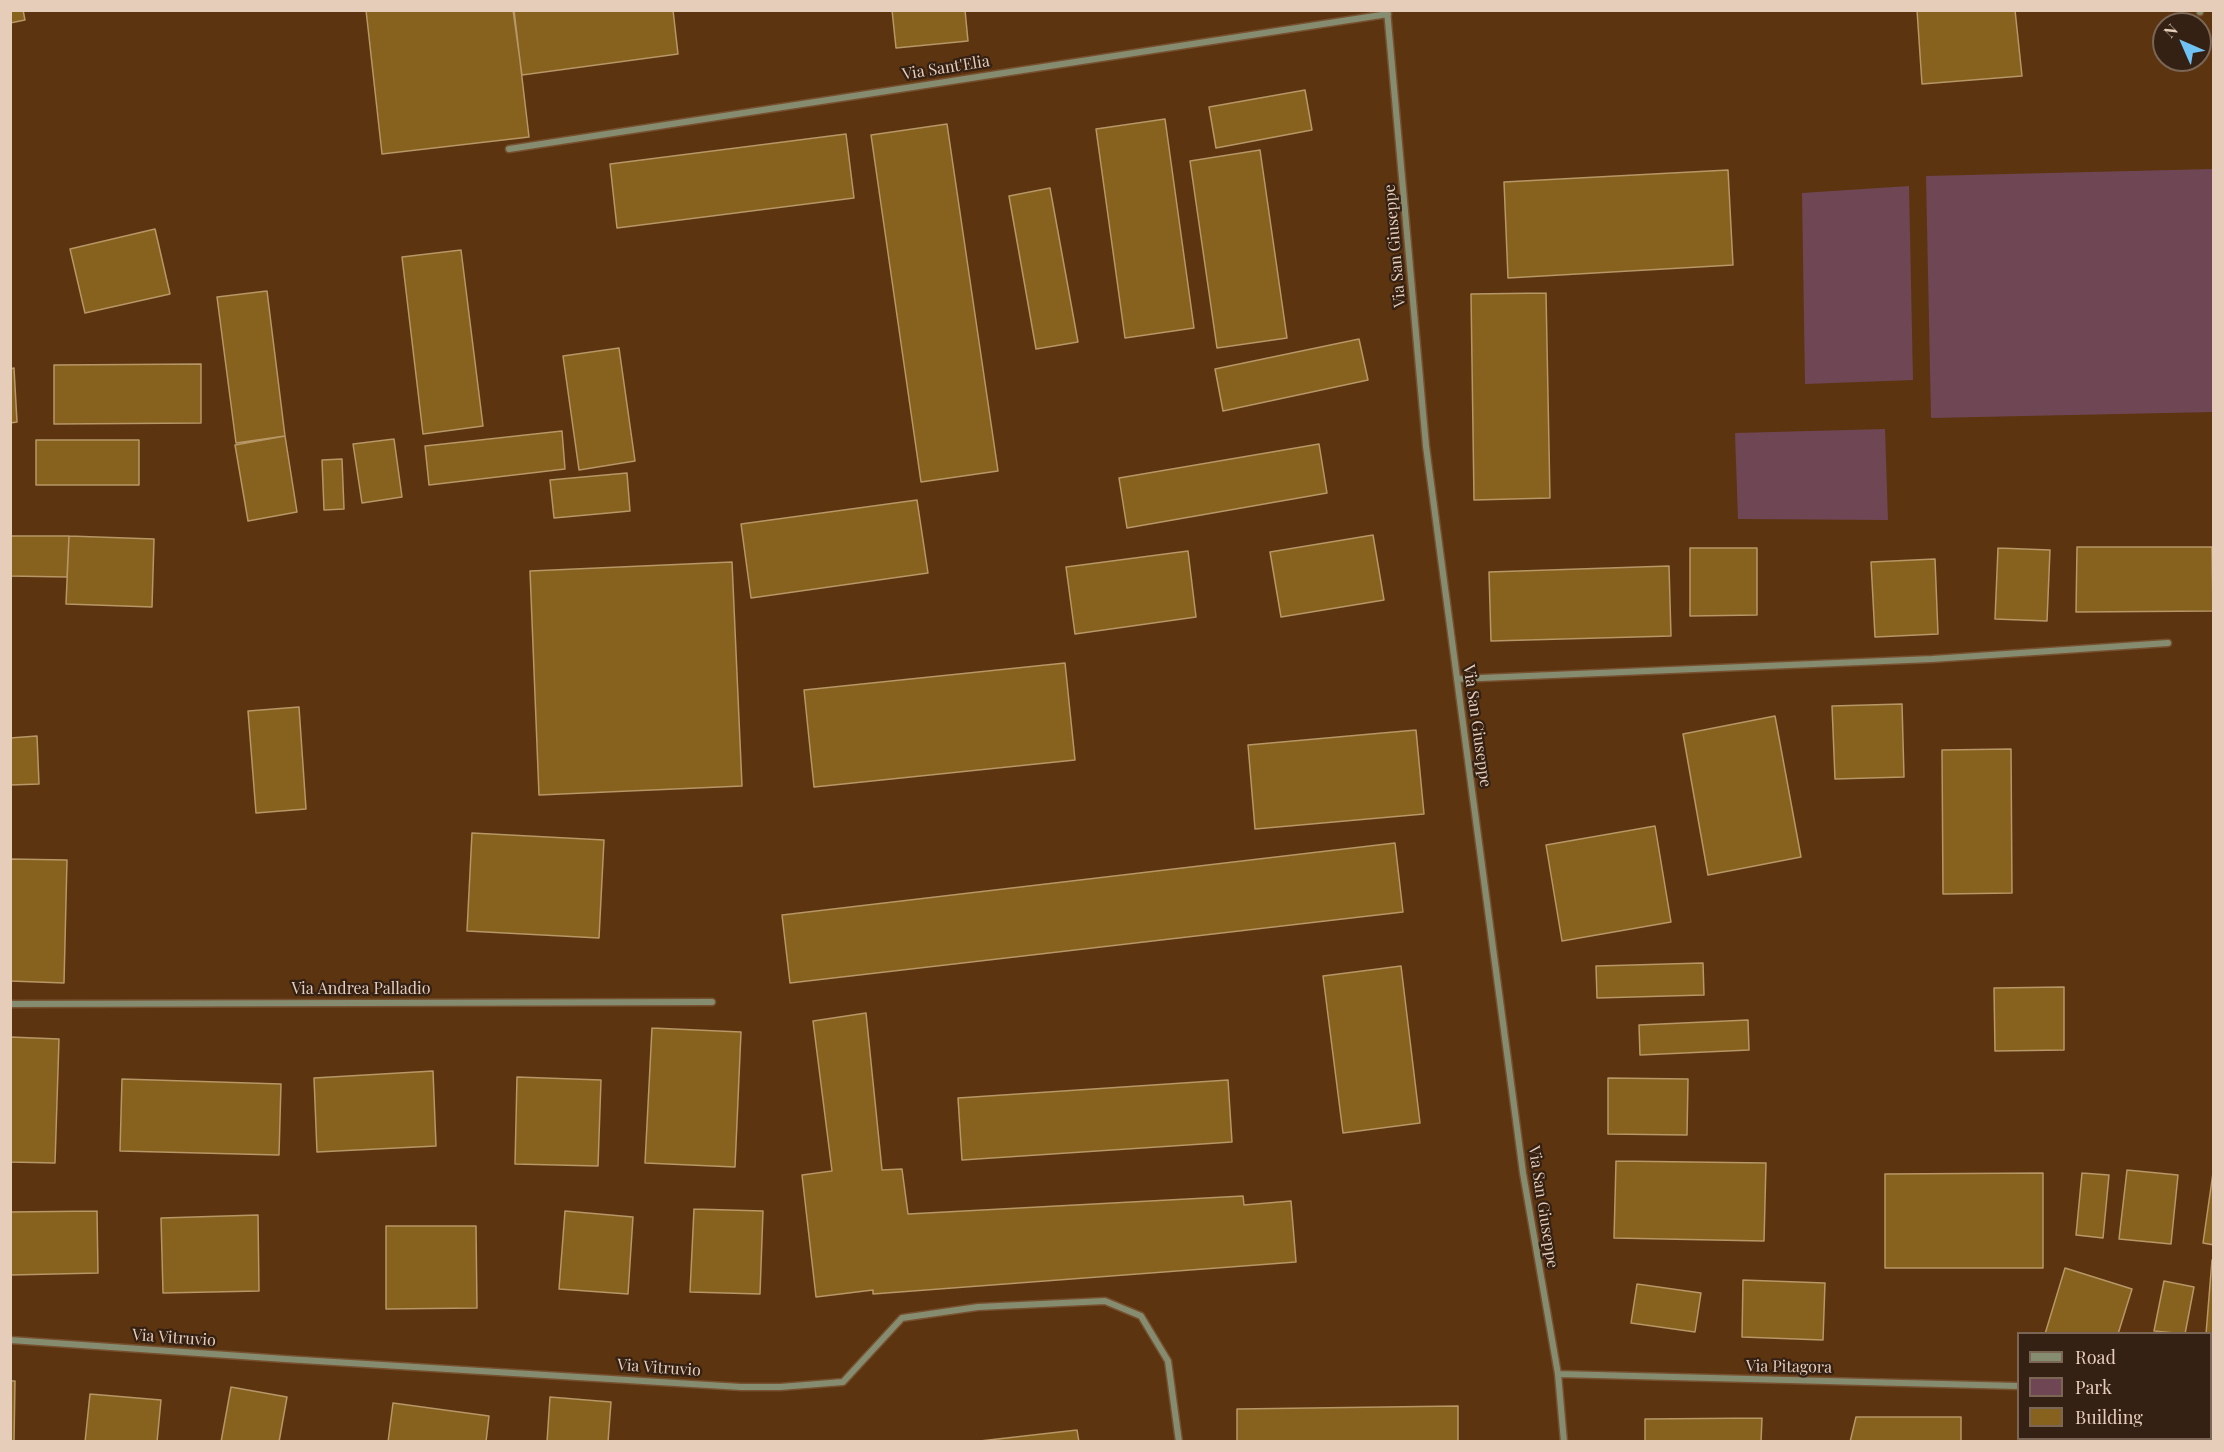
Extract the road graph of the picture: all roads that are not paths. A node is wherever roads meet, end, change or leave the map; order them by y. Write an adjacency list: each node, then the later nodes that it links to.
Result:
1 (1388, 12): 2 (street, Via Sant'Elia); 4 (street, Via San Giuseppe)
2 (509, 149)
3 (2168, 643): 4 (street)
4 (1457, 679): 8 (street, Via San Giuseppe)
5 (712, 1002): 6 (street, Via Andrea Palladio)
6 (10, 1004)
7 (10, 1340): 10 (street, Via Vitruvio)
8 (1558, 1374): 9 (street, Via Pitagora); 11 (street, Via San Giuseppe)
9 (2017, 1386)
10 (1179, 1442)
11 (1564, 1442)

